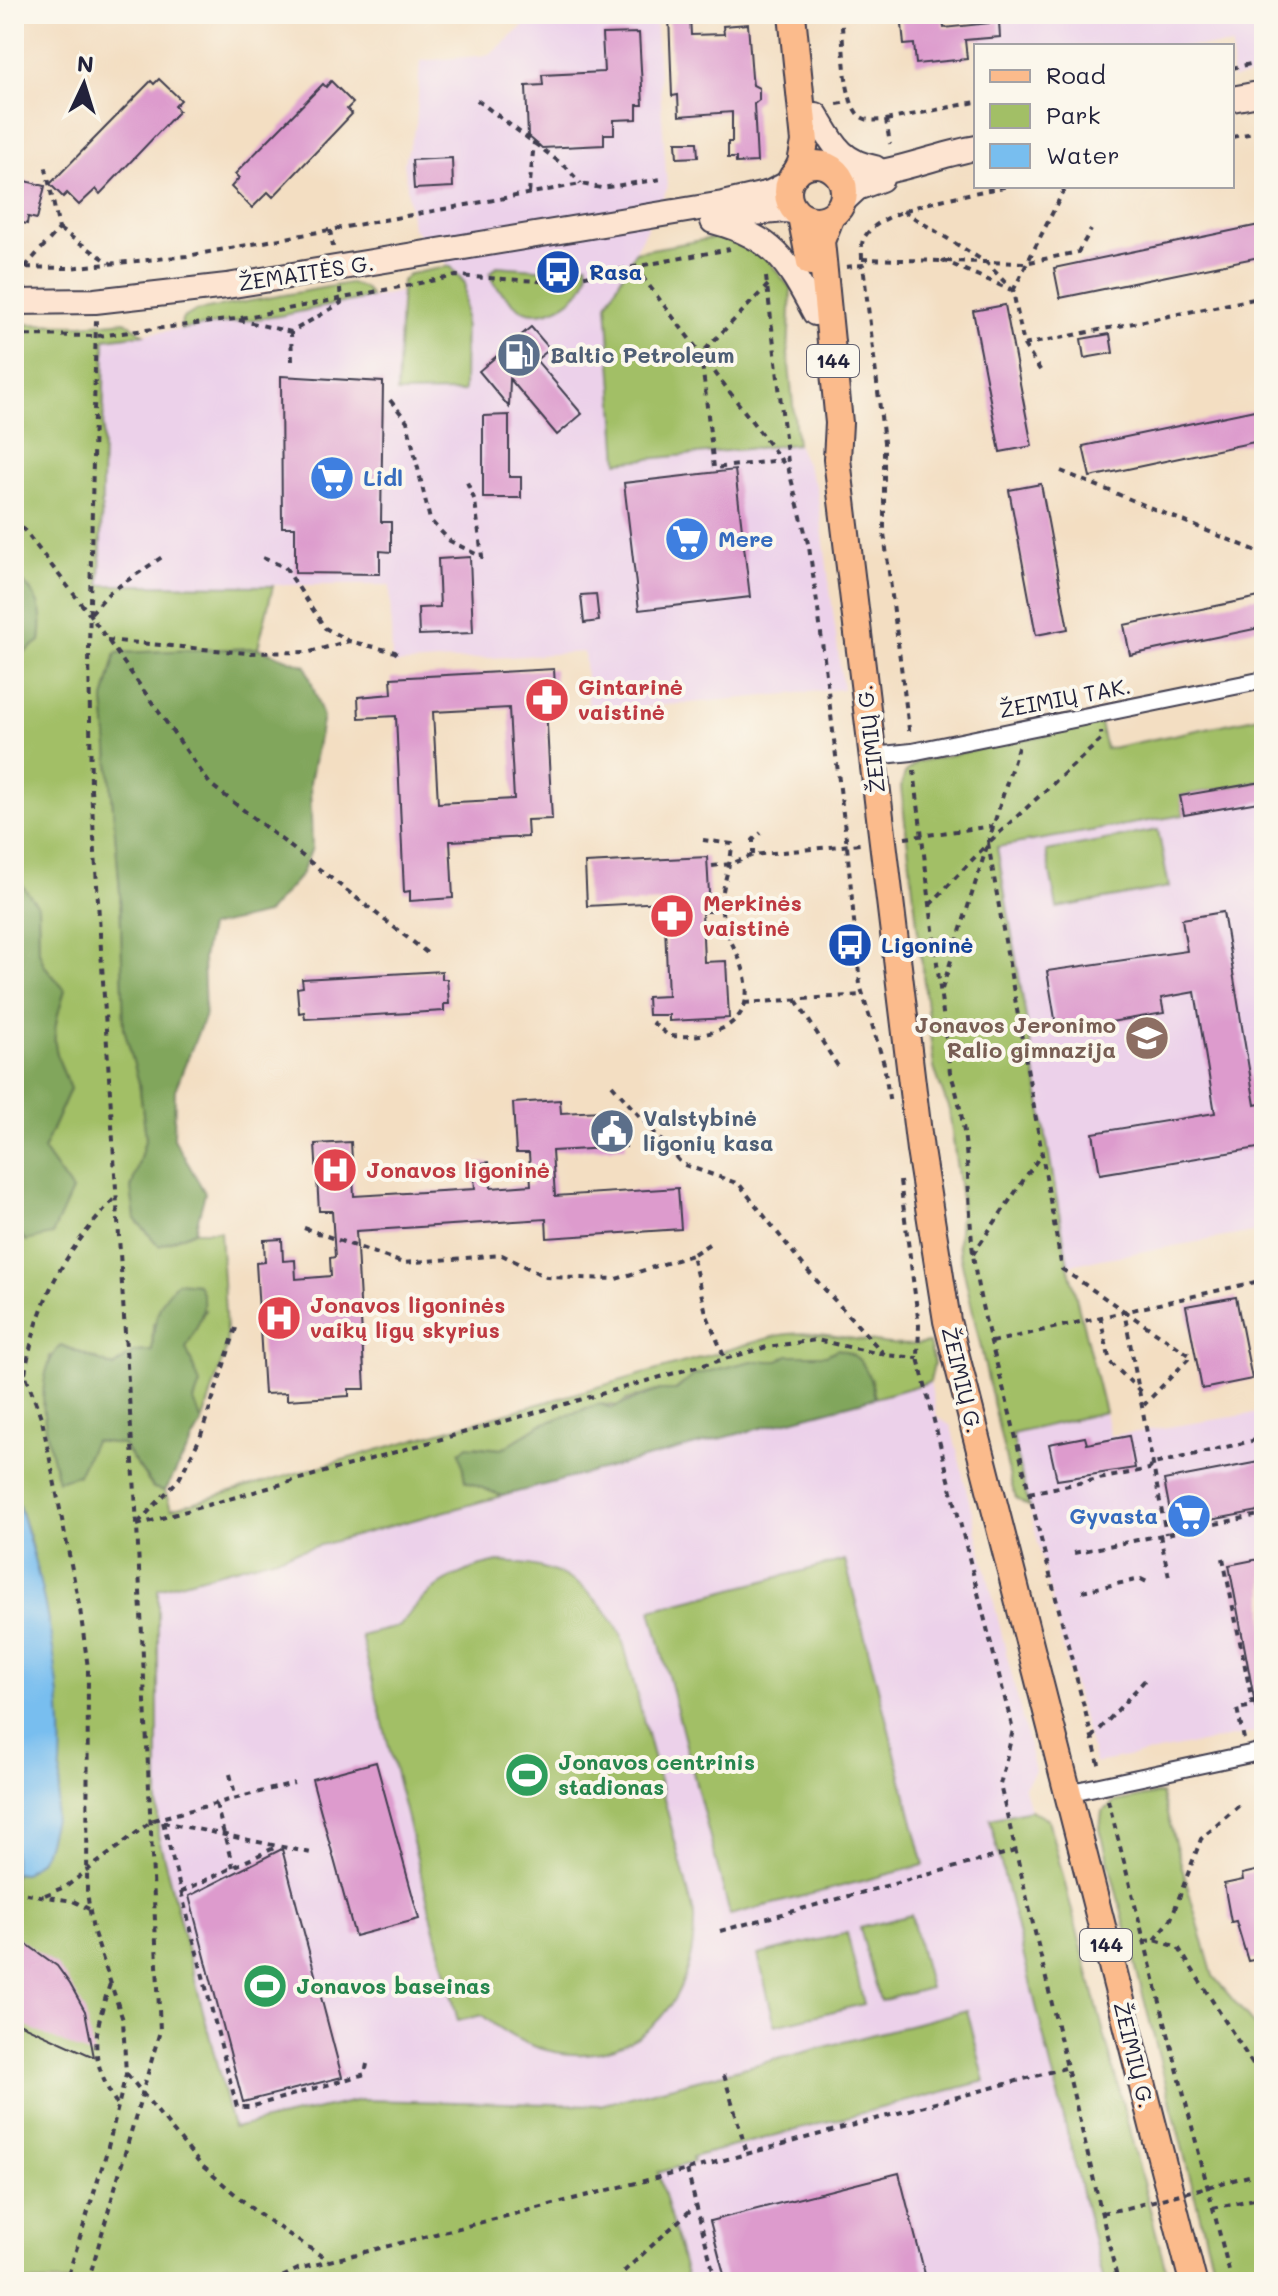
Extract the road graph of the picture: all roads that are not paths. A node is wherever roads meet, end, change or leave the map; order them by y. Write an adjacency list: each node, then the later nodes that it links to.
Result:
1 (792, 14): 10 (main road, ŽEIMIŲ G. / 144)
2 (805, 14): 5 (main road, ŽEIMIŲ G. / 144)
3 (1264, 93): 4 (main road)
4 (1234, 99)
5 (827, 109): 8 (main road, ŽEIMIŲ G. / 144); 9 (main road)
6 (974, 149): 9 (main road)
7 (974, 156): 9 (main road)
8 (833, 170): 9 (main road); 10 (main road); 11 (main road, ŽEIMIŲ G. / 144)
9 (887, 173): 11 (main road); 15 (main road)
10 (792, 178): 12 (main road, ŽEIMIŲ G. / 144); 14 (main road, ŽEMAITĖS G.)
11 (837, 208): 12 (main road); 15 (main road, ŽEIMIŲ G. / 144)
12 (799, 214): 13 (main road, ŽEMAITĖS G.); 17 (main road, ŽEIMIŲ G. / 144)
13 (707, 219): 14 (main road, ŽEMAITĖS G.); 17 (main road)
14 (596, 227): 16 (main road, ŽEMAITĖS G.)
15 (833, 265): 18 (main road, ŽEIMIŲ G. / 144)
16 (14, 302)
17 (815, 313): 18 (main road, ŽEIMIŲ G. / 144)
18 (837, 459): 20 (main road, ŽEIMIŲ G. / 144)
19 (1264, 680): 20 (street, ŽEIMIŲ TAK.)
20 (873, 756): 22 (main road, ŽEIMIŲ G. / 144)
21 (1264, 1751): 22 (street)
22 (1067, 1793): 23 (main road, ŽEIMIŲ G. / 144)
23 (1193, 2282)

